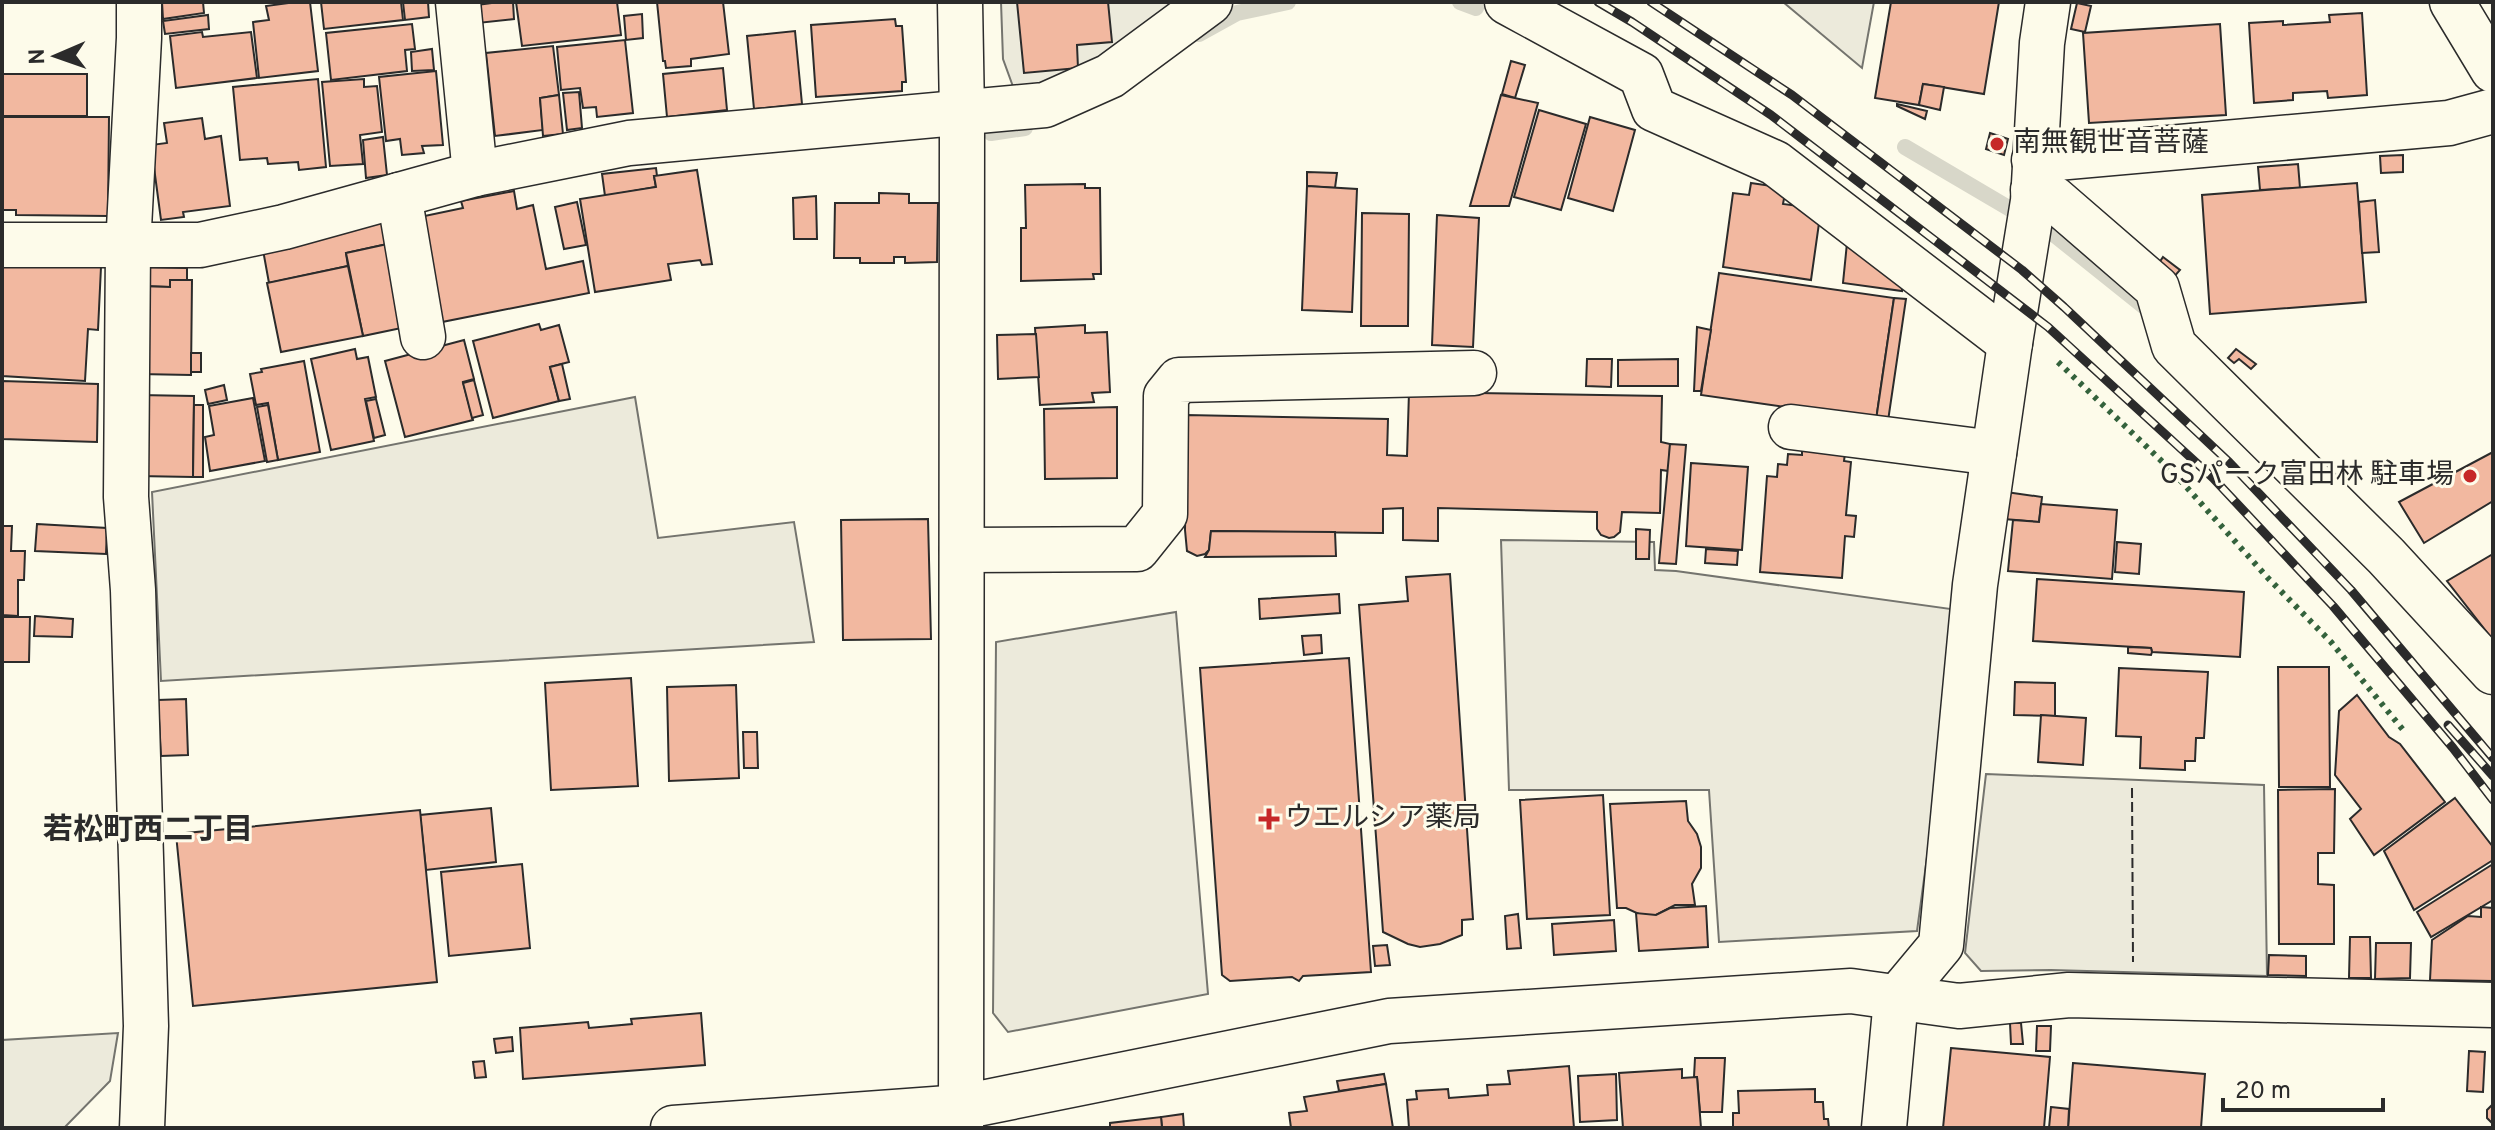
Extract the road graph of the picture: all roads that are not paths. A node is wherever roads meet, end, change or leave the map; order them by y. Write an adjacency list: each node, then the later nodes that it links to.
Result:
1 (139, 2): 15 (main road)
2 (458, 2): 11 (main road)
3 (960, 2): 10 (main road)
4 (1210, 2): 10 (main road)
5 (1507, 2): 17 (main road)
6 (2048, 2): 12 (main road)
7 (2452, 2): 8 (main road)
8 (2493, 70)
9 (2493, 111): 12 (main road)
10 (962, 113): 11 (main road); 21 (main road)
11 (475, 174): 13 (main road)
12 (2032, 194): 17 (main road); 22 (main road)
13 (399, 195): 15 (main road); 16 (main road)
14 (2, 245): 15 (main road)
15 (128, 247): 26 (main road)
16 (423, 337)
17 (2010, 343): 20 (main road)
18 (1474, 373): 21 (main road)
19 (1791, 427): 20 (main road)
20 (1994, 453): 23 (main road)
21 (962, 550): 25 (main road)
22 (2493, 672)
23 (1896, 999): 24 (main road); 25 (main road); 28 (main road)
24 (2493, 1005)
25 (962, 1117): 27 (main road)
26 (142, 1128)
27 (673, 1128)
28 (1884, 1128)

